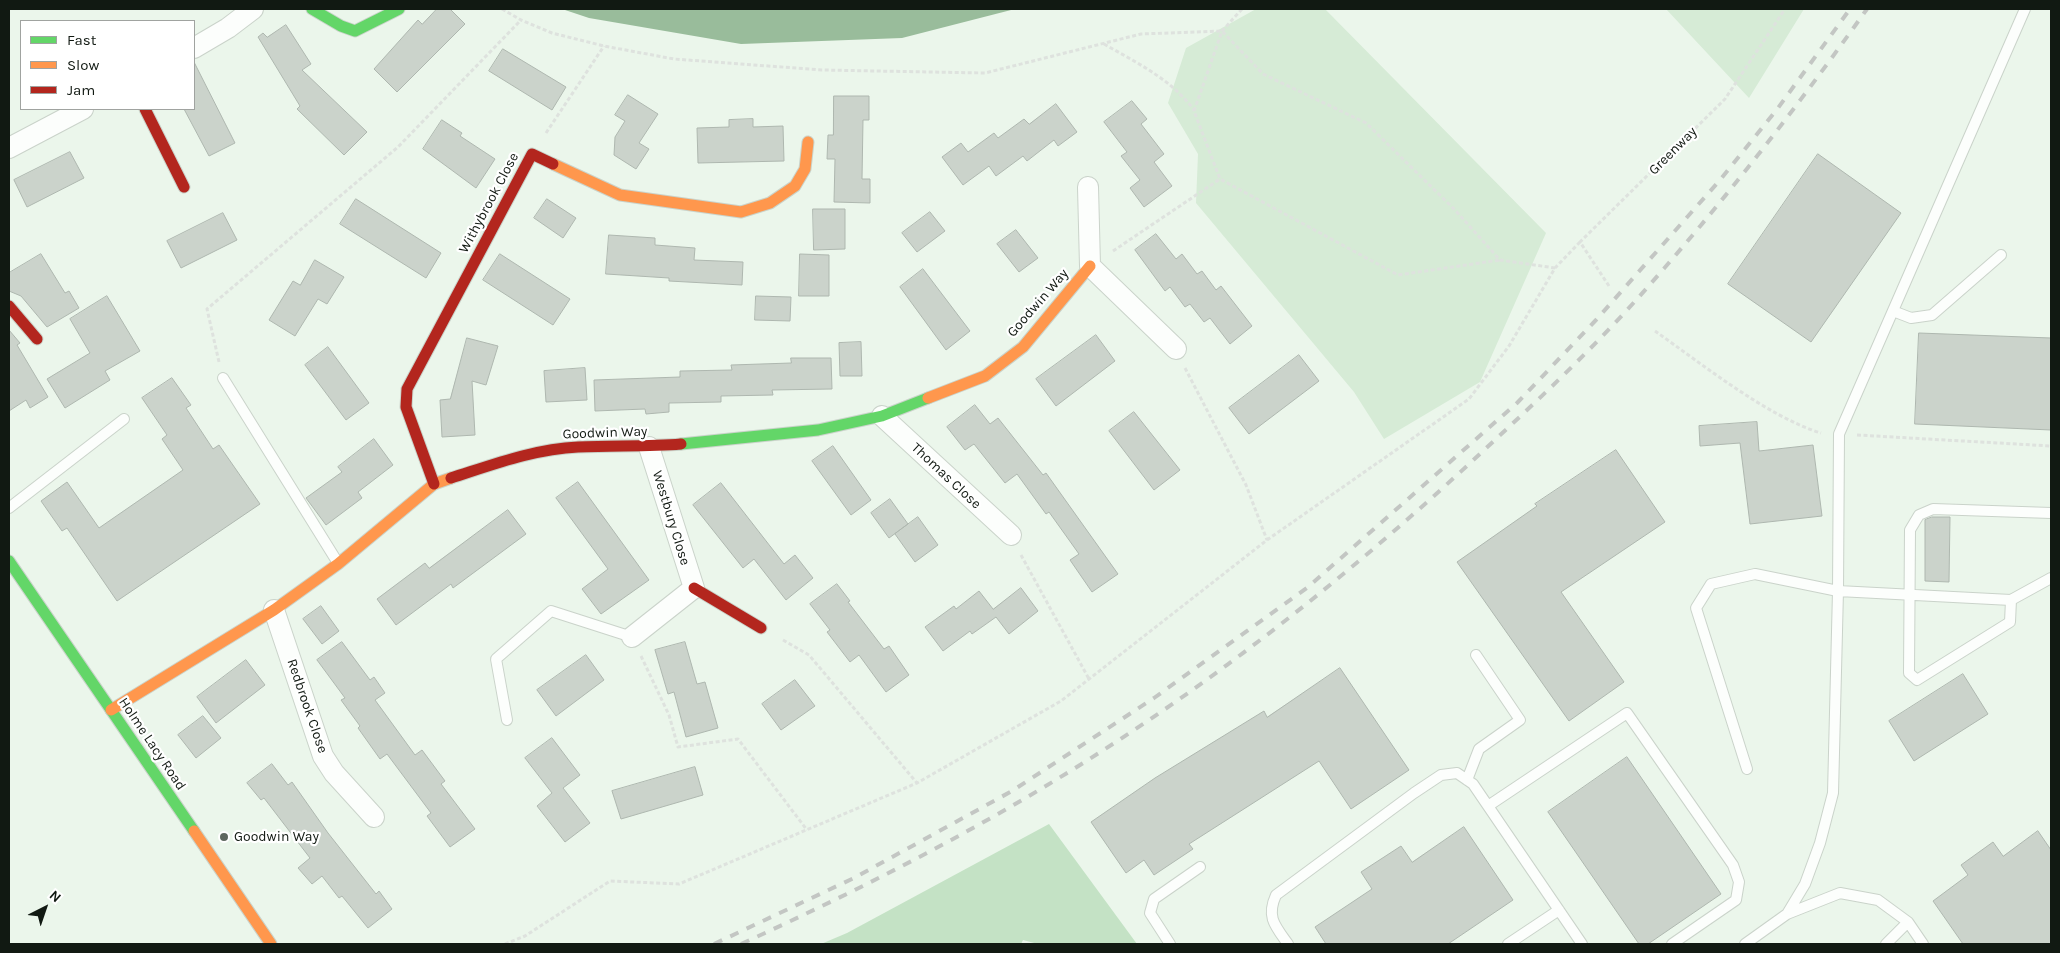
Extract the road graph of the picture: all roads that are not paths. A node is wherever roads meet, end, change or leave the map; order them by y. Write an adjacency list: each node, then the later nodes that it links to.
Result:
1 (253, 9): 5 (street)
2 (312, 9): 3 (street)
3 (399, 9)
4 (2024, 9): 15 (lane)
5 (195, 47)
6 (81, 110): 9 (street)
7 (146, 110): 10 (street)
8 (808, 142): 22 (street, Withybrook Close)
9 (9, 148)
10 (184, 187)
11 (1088, 187): 13 (street)
12 (2001, 255): 15 (lane)
13 (1090, 266): 17 (street); 19 (street, Goodwin Way)
14 (9, 306): 16 (street)
15 (1893, 311): 30 (lane)
16 (37, 339)
17 (1176, 349)
18 (223, 378): 27 (lane)
19 (882, 416): 21 (street, Goodwin Way); 25 (street, Thomas Close)
20 (124, 418): 23 (lane)
21 (649, 447): 22 (street, Goodwin Way); 29 (street, Westbury Close)
22 (434, 484): 27 (street, Goodwin Way)
23 (9, 508)
24 (2051, 512): 31 (lane)
25 (1011, 535)
26 (9, 561): 37 (street, Holme Lacy Road)
27 (338, 564): 33 (street, Goodwin Way)
28 (2051, 578): 32 (lane)
29 (694, 588): 34 (street); 35 (street)
30 (1838, 591): 31 (lane); 39 (lane); 45 (lane)
31 (1910, 595): 32 (lane); 32 (lane)
32 (2011, 600)
33 (274, 610): 37 (street, Goodwin Way); 42 (street, Redbrook Close)
34 (760, 628)
35 (632, 637): 38 (lane)
36 (1476, 655): 40 (lane)
37 (110, 710): 47 (street, Holme Lacy Road)
38 (508, 720)
39 (1747, 769)
40 (1467, 780): 41 (lane); 49 (lane)
41 (1488, 806): 44 (lane); 52 (lane)
42 (374, 817)
43 (1200, 867): 48 (lane)
44 (1559, 910): 50 (lane); 51 (lane)
45 (1787, 914): 46 (lane); 53 (lane)
46 (1908, 922): 54 (lane); 55 (lane)
47 (270, 944)
48 (1170, 944)
49 (1288, 944)
50 (1508, 944)
51 (1582, 944)
52 (1672, 944)
53 (1745, 944)
54 (1886, 944)
55 (1923, 944)

